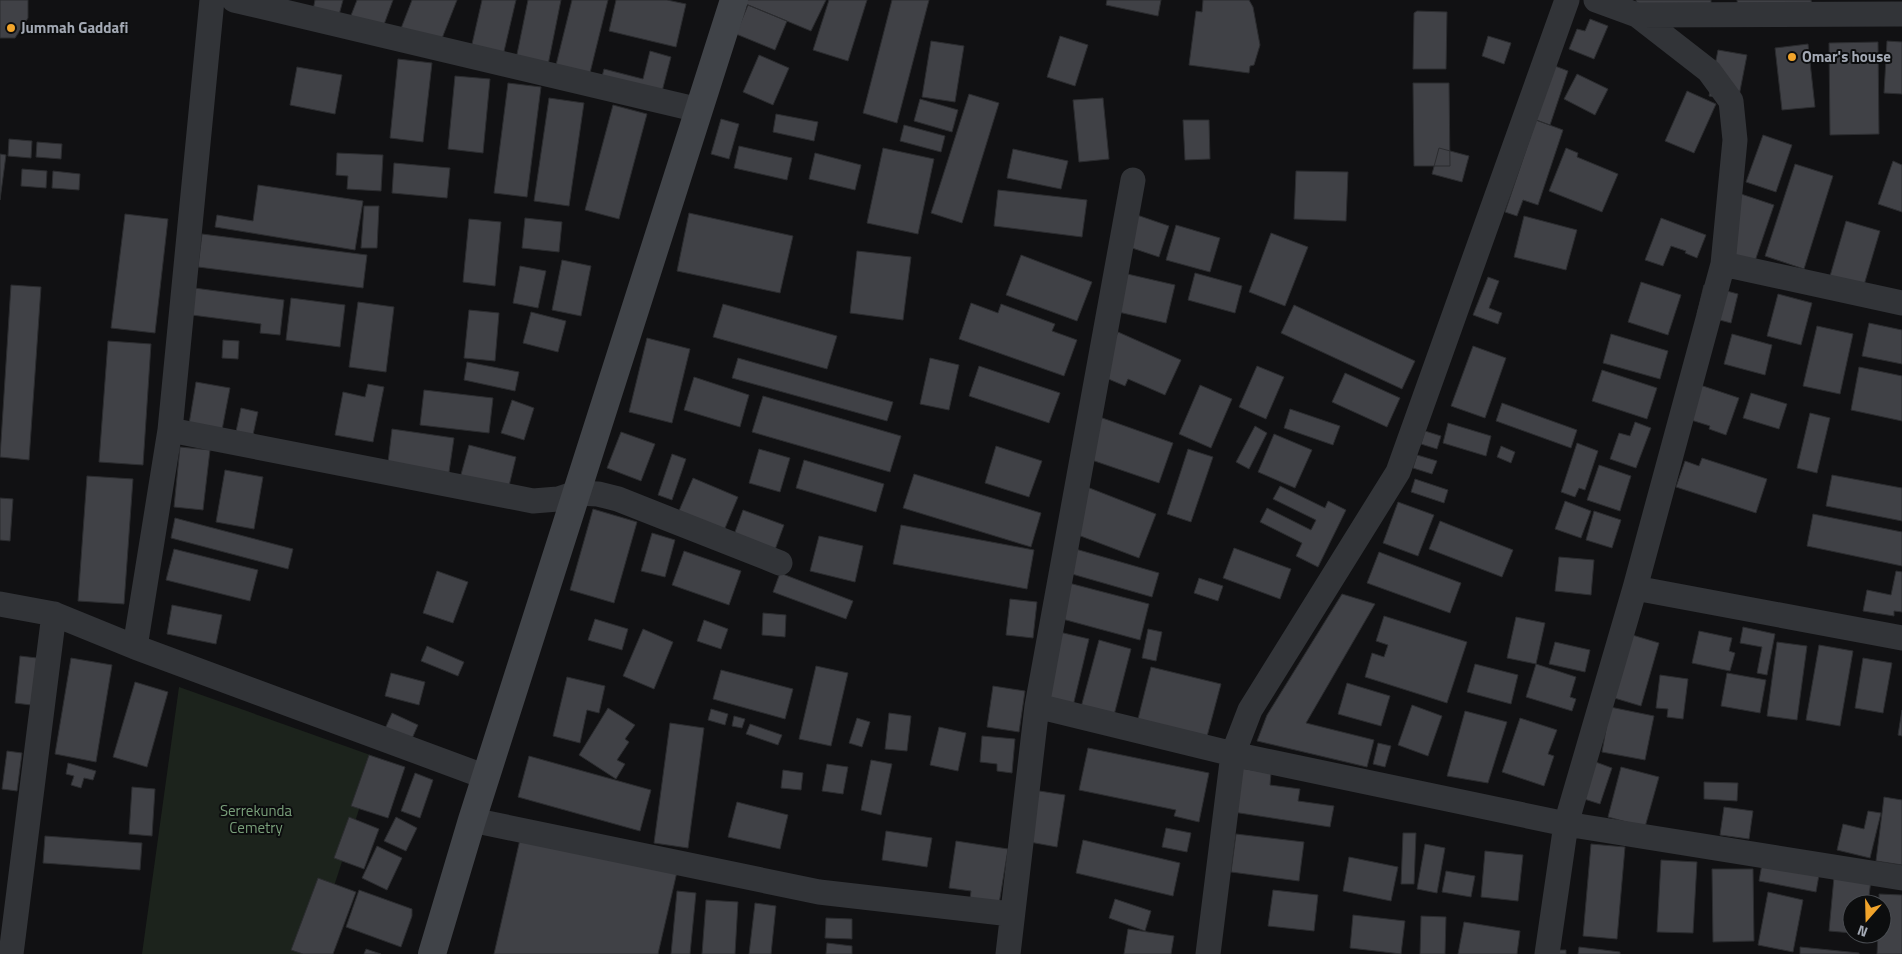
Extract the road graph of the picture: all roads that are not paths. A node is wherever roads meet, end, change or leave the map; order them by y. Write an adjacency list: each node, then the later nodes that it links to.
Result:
1 (212, 0): 12 (street)
2 (234, 0): 8 (street)
3 (734, 0): 8 (street)
4 (1567, 0): 21 (street)
5 (1596, 0): 7 (street)
6 (1902, 14): 7 (street)
7 (1637, 15): 10 (street)
8 (699, 110): 13 (street)
9 (1133, 180): 20 (street)
10 (1723, 264): 11 (street); 15 (street)
11 (1902, 303)
12 (170, 430): 13 (street); 19 (street)
13 (576, 493): 14 (street); 22 (street)
14 (780, 563)
15 (1635, 588): 18 (street); 24 (street)
16 (0, 604): 17 (street)
17 (54, 614): 19 (street); 26 (street)
18 (1902, 638)
19 (135, 647): 22 (street)
20 (1037, 706): 21 (street); 27 (street)
21 (1233, 754): 24 (street); 31 (street)
22 (486, 777): 23 (street)
23 (472, 820): 27 (street); 29 (street)
24 (1566, 824): 25 (street); 32 (street)
25 (1902, 878)
26 (8, 898): 28 (street)
27 (1011, 914): 30 (street)
28 (11, 954)
29 (432, 954)
30 (1008, 954)
31 (1208, 954)
32 (1547, 954)

